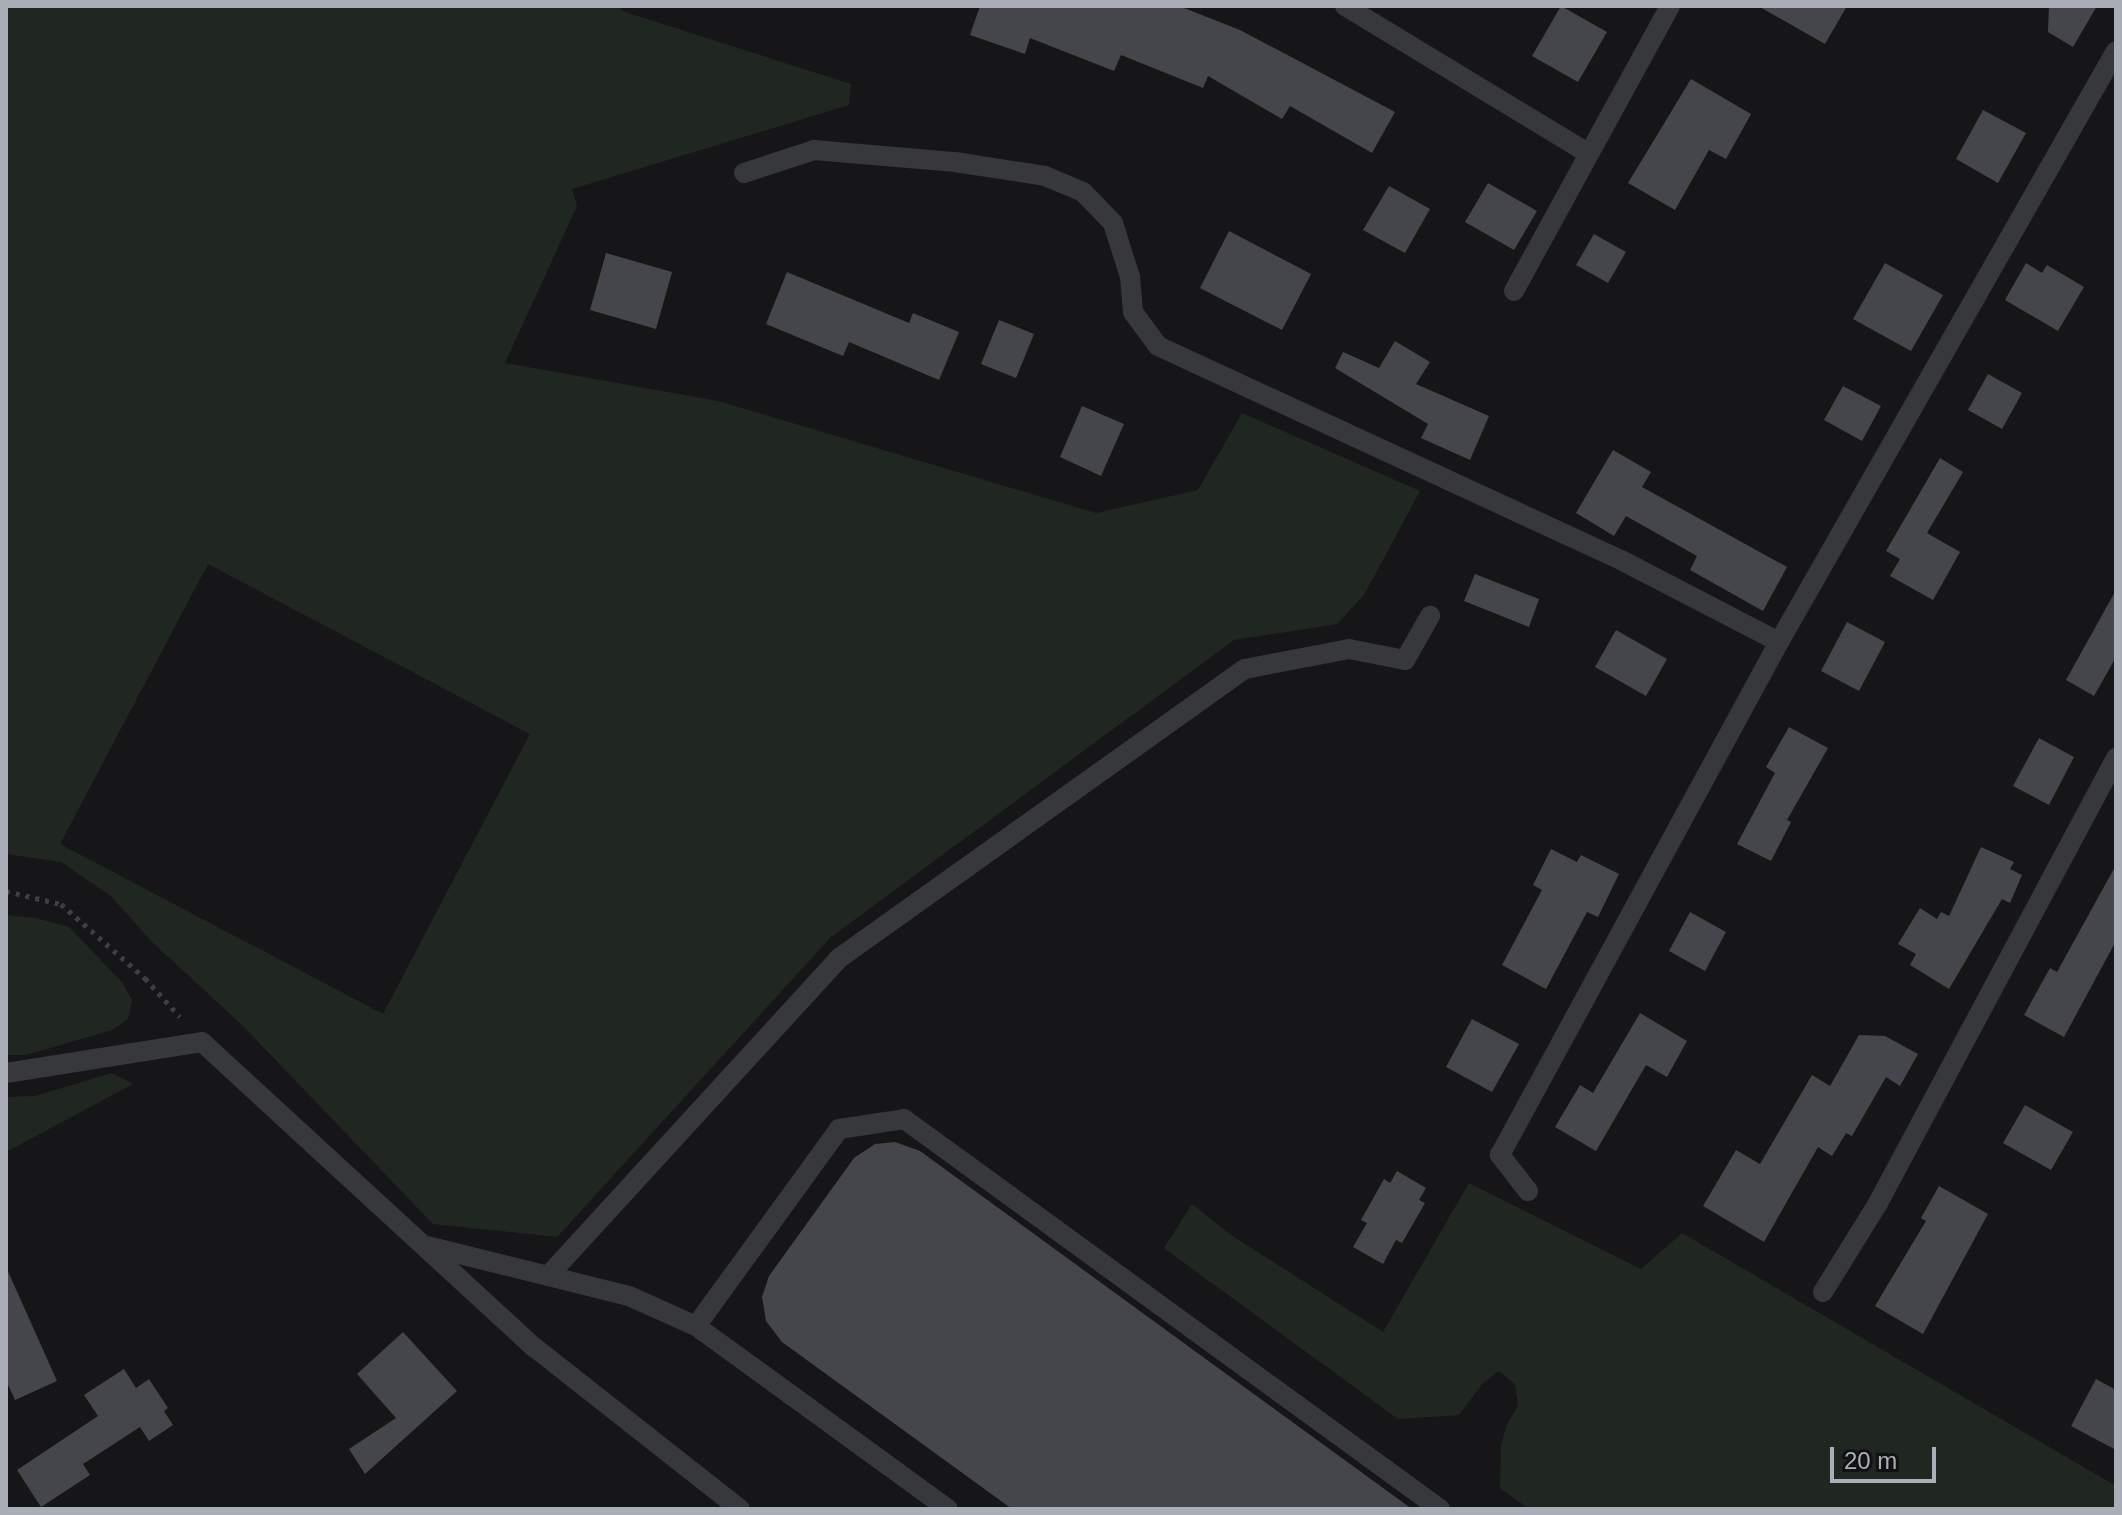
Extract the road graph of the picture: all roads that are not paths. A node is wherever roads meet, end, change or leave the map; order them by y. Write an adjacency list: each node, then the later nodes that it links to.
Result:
1 (1345, 6): 4 (lane)
2 (1670, 6): 4 (lane)
3 (2116, 51): 8 (lane)
4 (1589, 154): 6 (lane)
5 (744, 173): 8 (lane)
6 (1514, 291)
7 (1430, 616): 13 (lane)
8 (1779, 642): 11 (lane)
9 (2116, 758): 14 (lane)
10 (6, 1073): 12 (lane)
11 (1528, 1191)
12 (424, 1245): 13 (lane); 16 (lane)
13 (548, 1276): 15 (lane)
14 (1823, 1292)
15 (696, 1326): 17 (lane); 18 (lane)
16 (740, 1509)
17 (948, 1509)
18 (1440, 1509)

